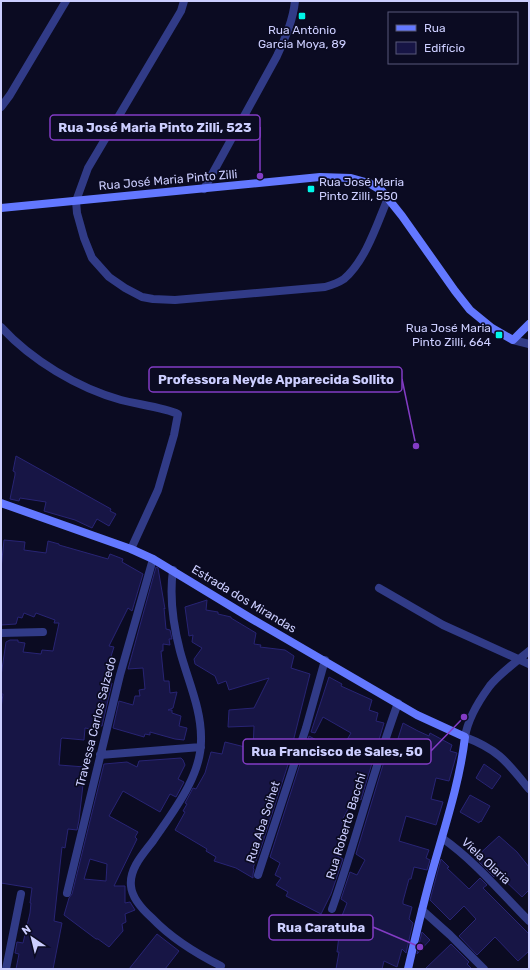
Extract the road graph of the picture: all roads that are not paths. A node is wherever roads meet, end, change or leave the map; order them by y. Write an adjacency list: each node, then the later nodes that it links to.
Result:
1 (66, 1): 4 (street)
2 (184, 1): 7 (street)
3 (295, 1): 5 (street)
4 (1, 107)
5 (204, 189): 6 (street, Rua José Maria Pinto Zilli); 7 (street, Rua José Maria Pinto Zilli)
6 (388, 198): 7 (street); 11 (street, Rua José Maria Pinto Zilli)
7 (76, 201): 8 (street, Rua José Maria Pinto Zilli)
8 (1, 208)
9 (529, 324): 11 (street)
10 (1, 327): 14 (street)
11 (513, 340): 12 (street, Rua José Maria Pinto Zilli)
12 (529, 344)
13 (1, 503): 14 (street, Estrada dos Mirandas)
14 (132, 549): 15 (street, Estrada dos Mirandas)
15 (153, 559): 16 (street, Estrada dos Mirandas); 27 (street, Travessa Carlos Salzedo)
16 (173, 570): 22 (street, Estrada dos Mirandas); 26 (street)
17 (379, 588): 21 (street)
18 (43, 632): 19 (street)
19 (1, 633)
20 (529, 651): 21 (street)
21 (520, 659): 23 (street); 25 (street)
22 (325, 660): 24 (street, Estrada dos Mirandas); 30 (street, Rua Aba Soihet)
23 (529, 664)
24 (398, 703): 25 (street, Estrada dos Mirandas); 33 (street, Rua Roberto Bacchi)
25 (465, 737): 28 (street); 29 (street)
26 (201, 747): 27 (street); 36 (street)
27 (100, 755): 31 (street, Travessa Carlos Salzedo)
28 (529, 789)
29 (442, 838): 34 (street); 35 (street, Viela Olaria)
30 (258, 875)
31 (67, 893)
32 (21, 894): 37 (street)
33 (332, 909)
34 (422, 910): 38 (street); 39 (street)
35 (529, 921)
36 (221, 966)
37 (6, 969)
38 (408, 969)
39 (484, 969)

